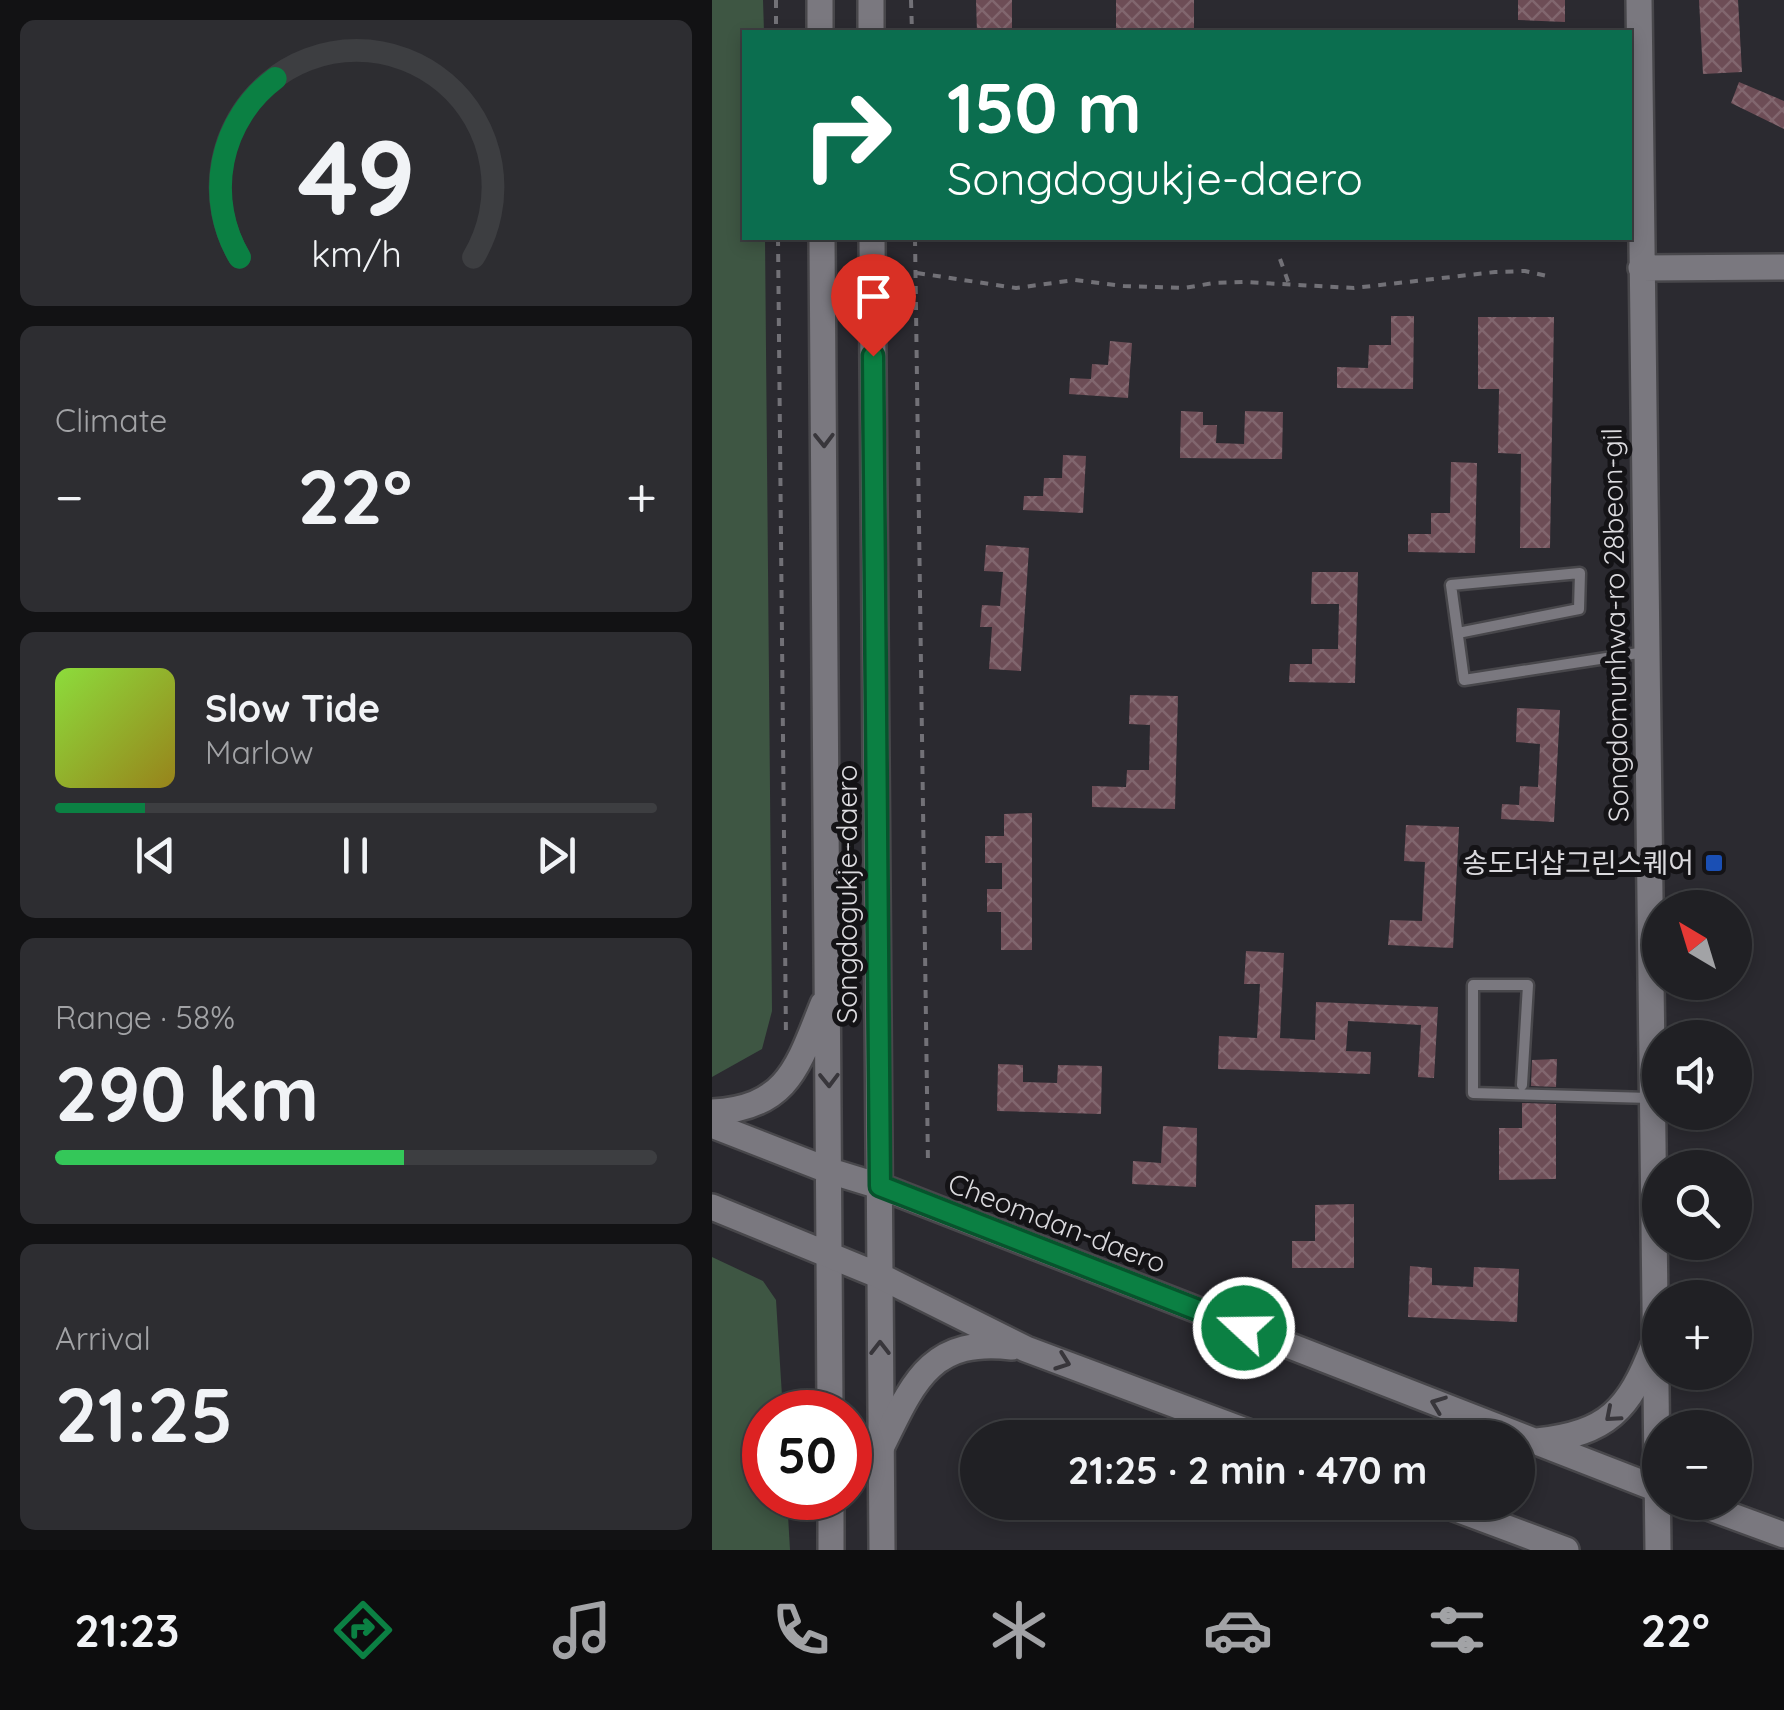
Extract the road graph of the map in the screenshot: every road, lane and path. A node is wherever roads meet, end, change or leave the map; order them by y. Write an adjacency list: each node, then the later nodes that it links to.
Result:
1 (776, 0): 6 (path)
2 (820, 0): 7 (main road)
3 (870, 0): 8 (main road)
4 (911, 0): 9 (path)
5 (1638, 0): 16 (main road, Songdomunhwa-ro 28beon-gil)
6 (776, 30)
7 (820, 30)
8 (871, 30)
9 (912, 30)
10 (778, 240): 24 (path)
11 (822, 240): 22 (main road, Songdogukje-daero, one-way to 22)
12 (872, 240): 32 (main road, Songdogukje-daero)
13 (915, 240): 17 (path)
14 (1280, 260): 19 (path)
15 (1784, 266): 16 (main road)
16 (1641, 268): 21 (main road, Songdomunhwa-ro 28beon-gil)
17 (915, 272): 19 (path); 30 (path)
18 (1552, 277): 19 (path)
19 (1290, 284)
20 (1458, 632): 20 (lane); 21 (lane)
21 (1646, 652): 23 (main road, Songdomunhwa-ro 28beon-gil)
22 (829, 990): 27 (main road); 31 (main road, Songdogukje-daero, one-way to 31)
23 (1650, 1020)
24 (786, 1039)
25 (1522, 1085): 26 (lane)
26 (1642, 1098)
27 (712, 1112)
28 (712, 1126): 31 (main road, Cheomdan-daero)
29 (1651, 1130): 36 (main road, Songdomunhwa-ro 28beon-gil)
30 (928, 1164)
31 (830, 1172): 32 (main road, Cheomdan-daero); 34 (main road, Songdogukje-daero)
32 (880, 1186): 35 (main road, Songdogukje-daero); 41 (main road, Cheomdan-daero, one-way to 32)
33 (712, 1207): 34 (main road)
34 (829, 1253): 35 (main road); 39 (main road, Songdogukje-daero)
35 (880, 1276): 37 (main road); 42 (main road, Songdogukje-daero, one-way to 35)
36 (1653, 1280)
37 (1026, 1349): 40 (main road, one-way to 40); 42 (main road)
38 (1642, 1377): 41 (main road, one-way to 41)
39 (830, 1390)
40 (1216, 1420)
41 (1536, 1442): 43 (main road, Cheomdan-daero)
42 (881, 1448): 50 (main road, Songdogukje-daero)
43 (1642, 1483)
44 (831, 1520): 49 (main road)
45 (1486, 1520): 51 (main road)
46 (1658, 1520): 52 (main road, Songdomunhwa-ro 28beon-gil)
47 (1743, 1520): 48 (main road)
48 (1784, 1535)
49 (831, 1550)
50 (882, 1550)
51 (1566, 1550)
52 (1658, 1550)

